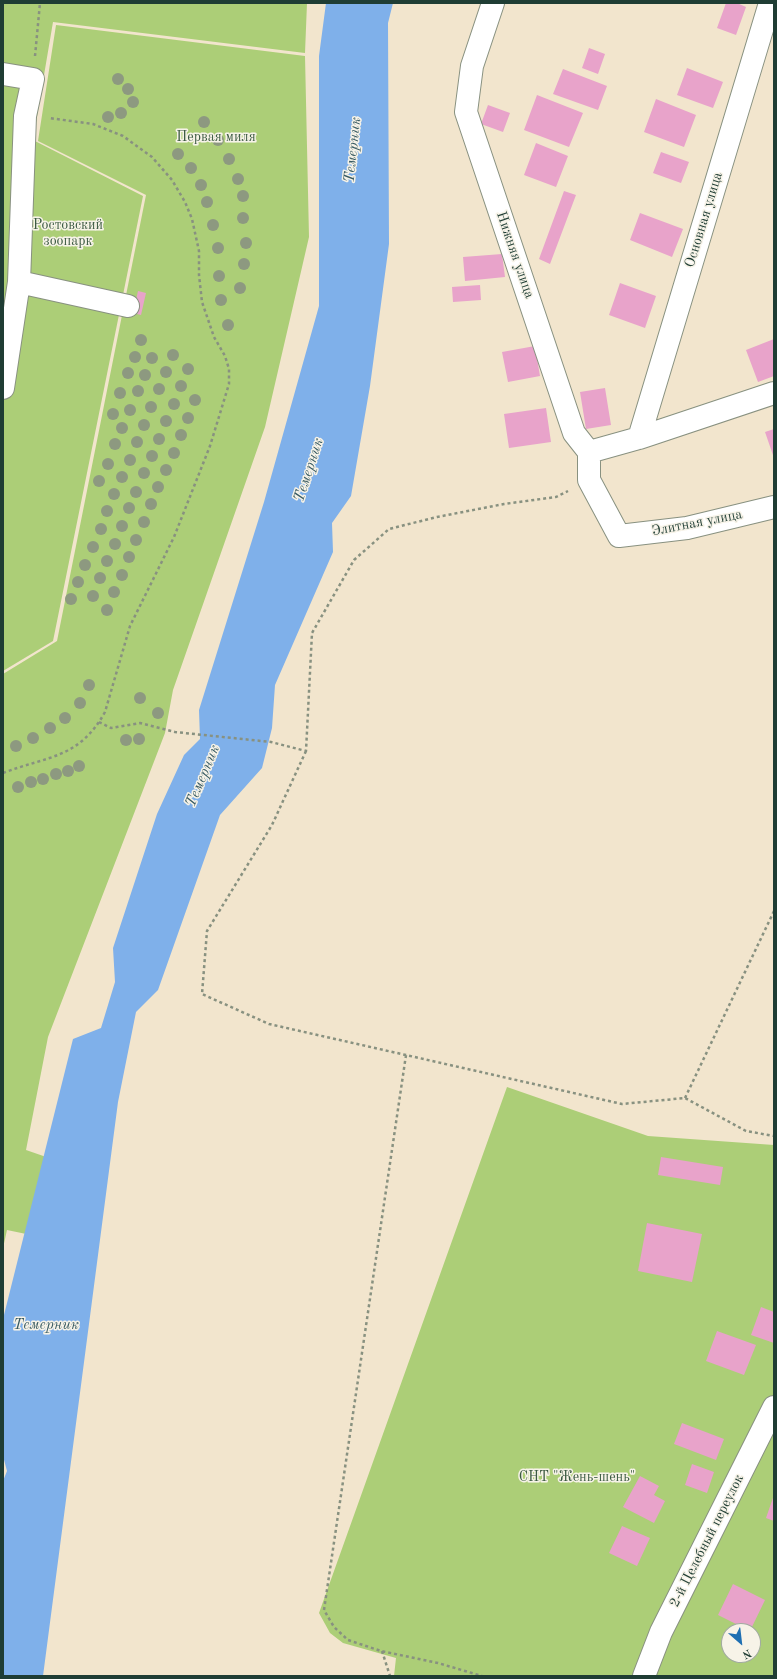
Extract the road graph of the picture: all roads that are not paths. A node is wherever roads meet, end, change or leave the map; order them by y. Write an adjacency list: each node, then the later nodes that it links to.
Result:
1 (492, 3): 9 (street, Нижняя улица)
2 (770, 3): 8 (street, Основная улица)
3 (3, 74): 4 (street)
4 (19, 282): 5 (street); 6 (street)
5 (128, 306)
6 (3, 388)
7 (774, 392): 8 (street)
8 (639, 438): 9 (street)
9 (590, 452): 10 (street, Элитная улица)
10 (774, 507)
11 (774, 1407): 12 (street, 2-й Целебный переулок)
12 (644, 1676)

